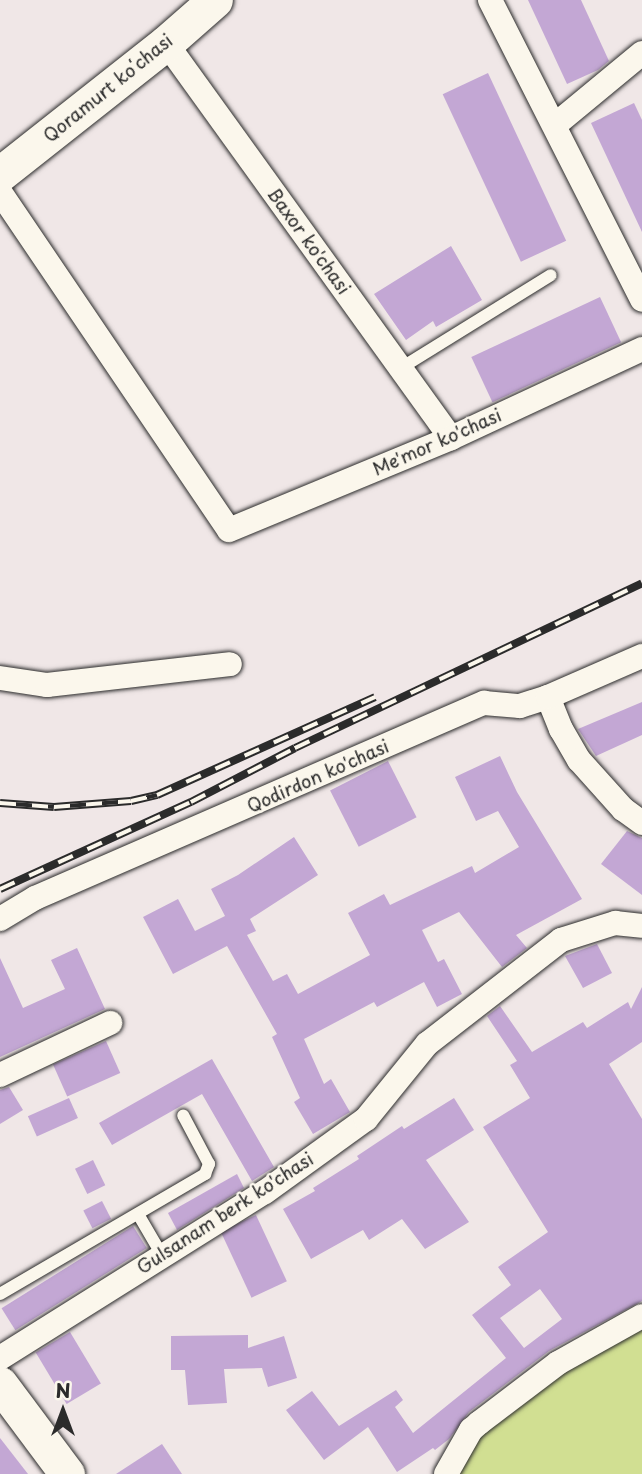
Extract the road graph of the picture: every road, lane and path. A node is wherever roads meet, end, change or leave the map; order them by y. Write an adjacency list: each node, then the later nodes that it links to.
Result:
1 (190, 0): 7 (main road, Qoramurt koʻchasi)
2 (215, 0): 4 (main road, Qoramurt koʻchasi)
3 (490, 0): 6 (street)
4 (166, 43): 8 (main road, Qoramurt koʻchasi); 13 (street, Baxor ko'chasi)
5 (642, 53): 6 (street)
6 (555, 125): 11 (street)
7 (0, 158)
8 (0, 174)
9 (0, 192): 14 (street, Me'mor ko'chasi)
10 (551, 275): 13 (lane)
11 (642, 300)
12 (642, 349): 14 (street, Me'mor ko'chasi)
13 (401, 368): 14 (street, Baxor ko'chasi)
14 (451, 438)
15 (642, 656): 18 (street, Qodirdon ko'chasi)
16 (230, 664): 17 (street)
17 (0, 678)
18 (548, 697): 19 (street); 20 (street, Qodirdon ko'chasi)
19 (642, 823)
20 (0, 919)
21 (642, 926): 26 (street, Gulsanam berk ko'chasi)
22 (110, 1023): 23 (street)
23 (0, 1075)
24 (183, 1115): 25 (lane)
25 (138, 1214): 26 (lane); 27 (lane)
26 (162, 1255): 29 (street, Gulsanam berk ko'chasi)
27 (0, 1294)
28 (642, 1316): 32 (street)
29 (0, 1358)
30 (0, 1384): 31 (main road)
31 (67, 1474)
32 (446, 1474)

